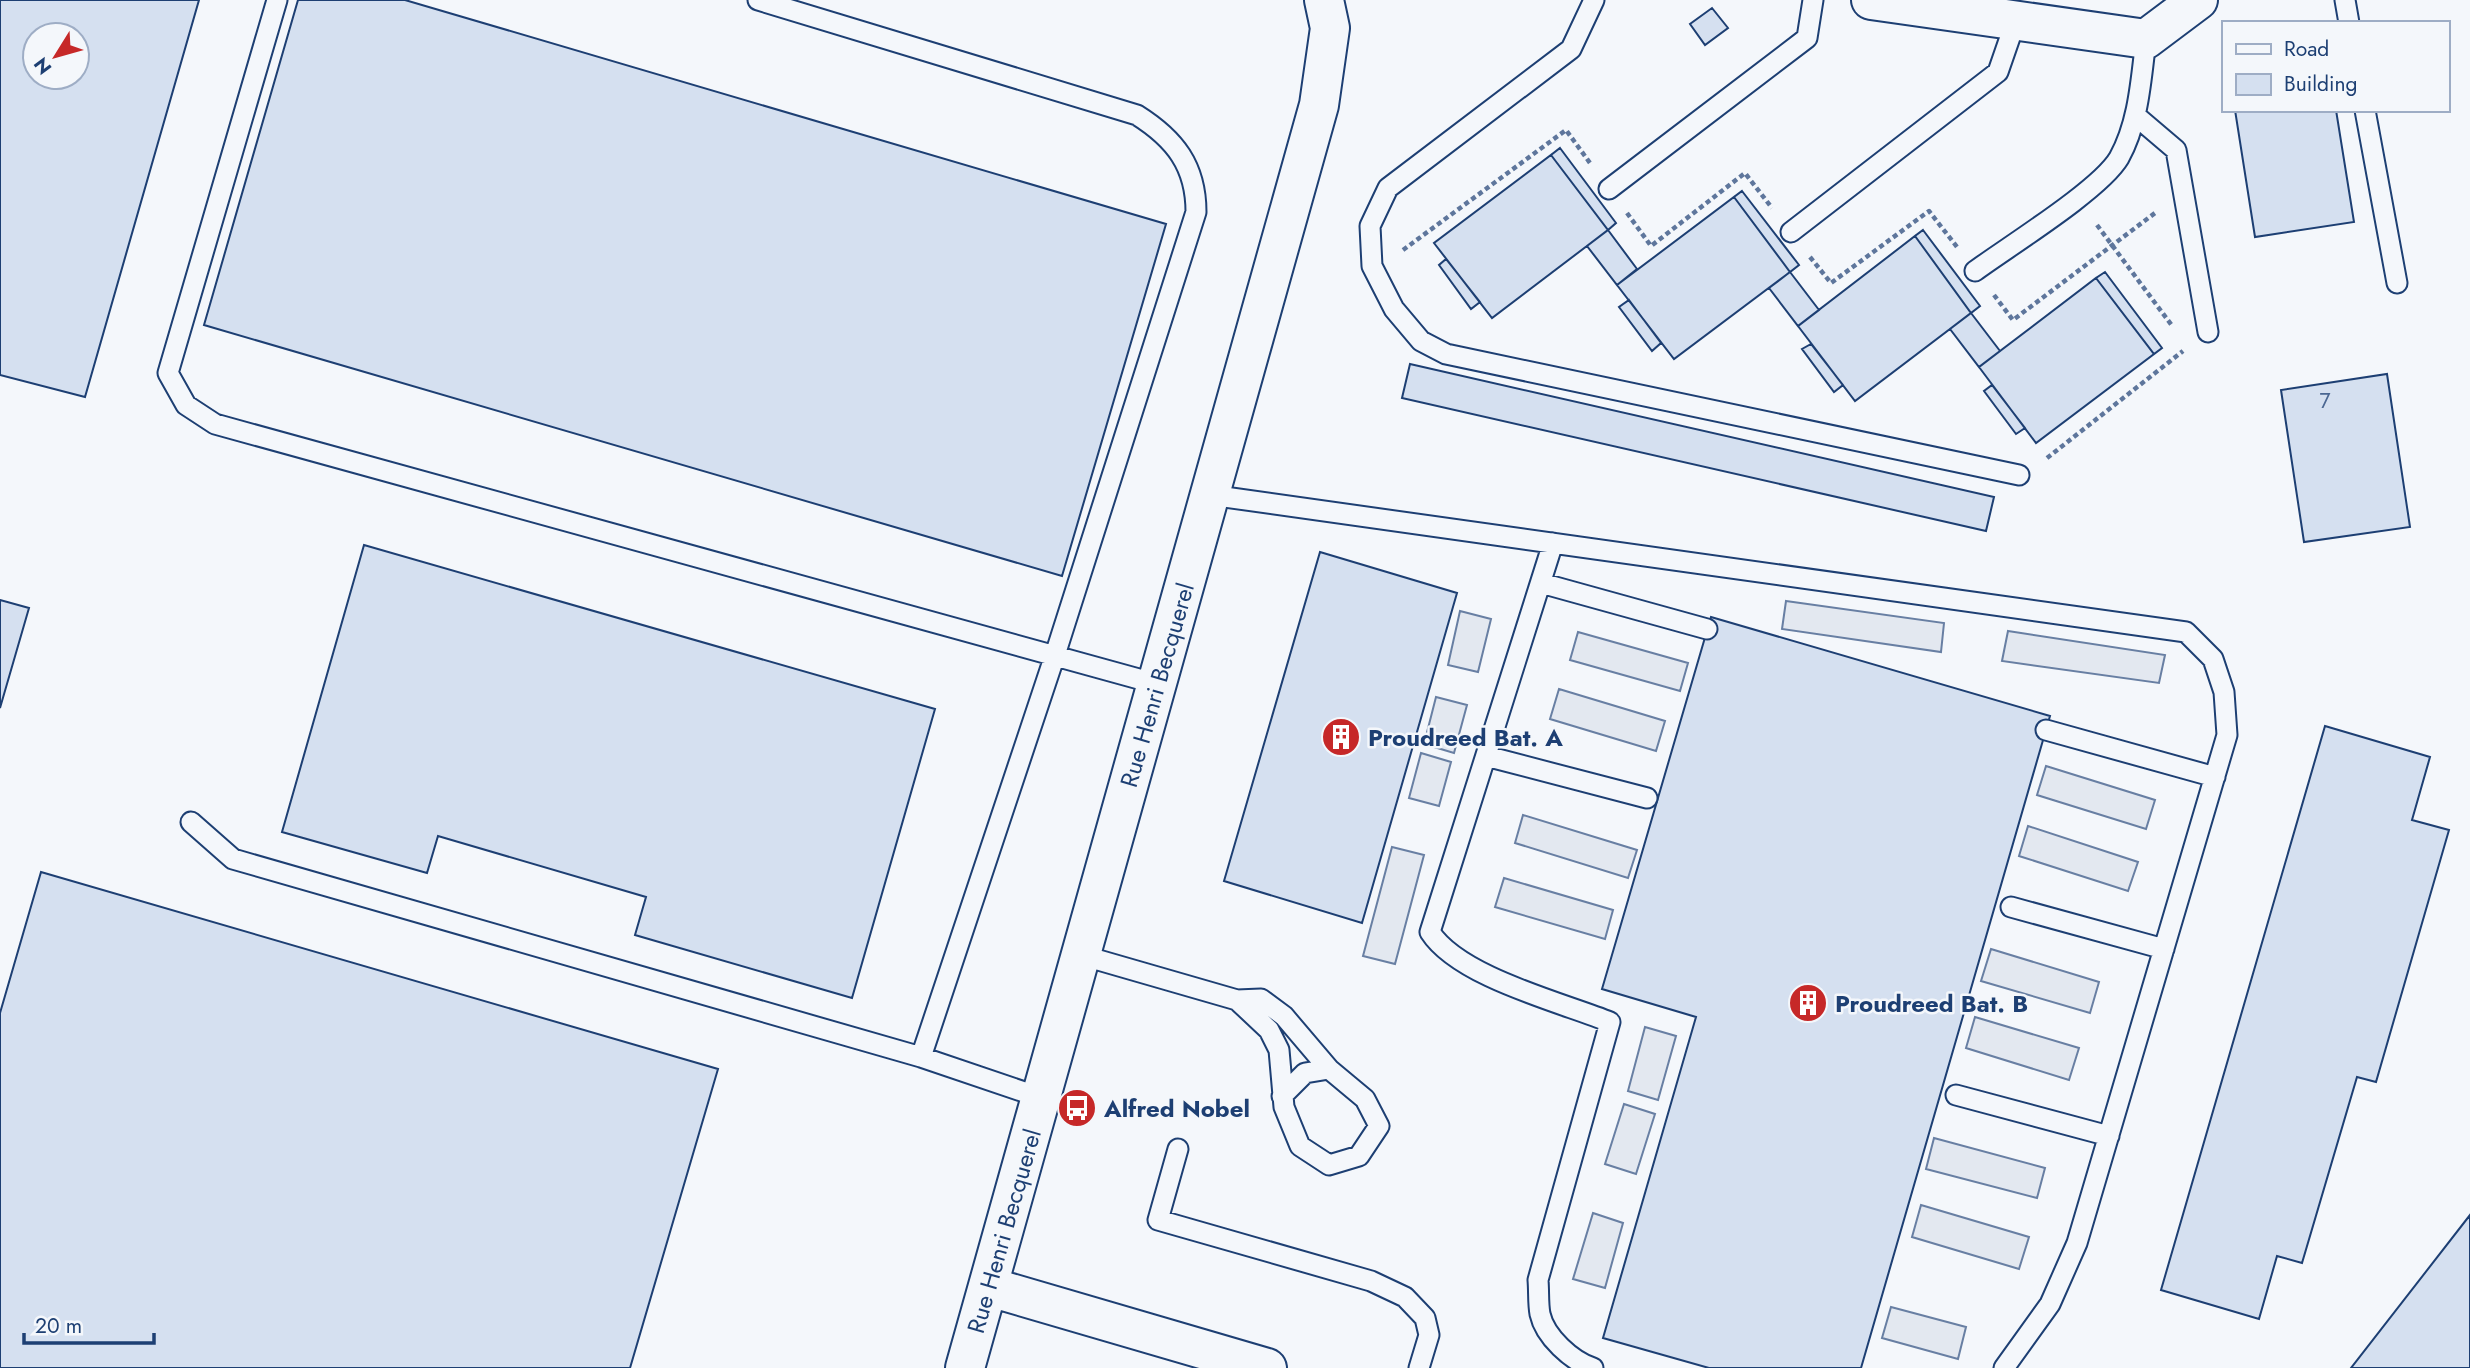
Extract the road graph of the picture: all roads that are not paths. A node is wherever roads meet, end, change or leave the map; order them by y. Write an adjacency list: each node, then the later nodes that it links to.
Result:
1 (277, 0): 24 (lane)
2 (758, 0): 24 (lane)
3 (1324, 0): 20 (street, Rue Henri Becquerel)
4 (1594, 0): 19 (lane)
5 (1813, 0): 14 (lane)
6 (1871, 0): 9 (street)
7 (2198, 0): 11 (street)
8 (2345, 0): 10 (lane)
9 (2017, 20): 11 (street); 15 (lane)
10 (2350, 21)
11 (2147, 39): 13 (lane)
12 (2365, 112): 17 (lane)
13 (2136, 116): 16 (lane); 18 (lane)
14 (1609, 189)
15 (1791, 232)
16 (1975, 271)
17 (2397, 284)
18 (2208, 332)
19 (2019, 475)
20 (1210, 495): 21 (lane); 25 (street, Rue Henri Becquerel)
21 (1553, 543): 22 (lane); 28 (lane)
22 (1541, 583): 23 (lane); 27 (lane)
23 (1707, 629)
24 (1055, 654): 25 (lane); 35 (lane)
25 (1157, 684): 33 (street, Rue Henri Becquerel)
26 (2046, 730): 28 (lane)
27 (1486, 756): 29 (lane); 46 (lane)
28 (2215, 776): 32 (lane)
29 (1647, 798)
30 (191, 822): 35 (lane)
31 (2011, 907): 32 (lane)
32 (2164, 949): 40 (lane)
33 (1081, 955): 34 (lane); 39 (street, Rue Henri Becquerel)
34 (1237, 1000): 36 (lane); 38 (lane)
35 (920, 1057): 39 (lane)
36 (1329, 1069): 38 (lane); 38 (lane)
37 (1956, 1095): 40 (lane)
38 (1282, 1096)
39 (1042, 1098): 42 (street, Rue Henri Becquerel)
40 (2109, 1136): 47 (lane)
41 (1178, 1149): 45 (lane)
42 (990, 1287): 43 (street, Rue Henri Becquerel); 44 (street)
43 (965, 1368)
44 (1267, 1368)
45 (1419, 1368)
46 (1593, 1368)
47 (2004, 1368)

